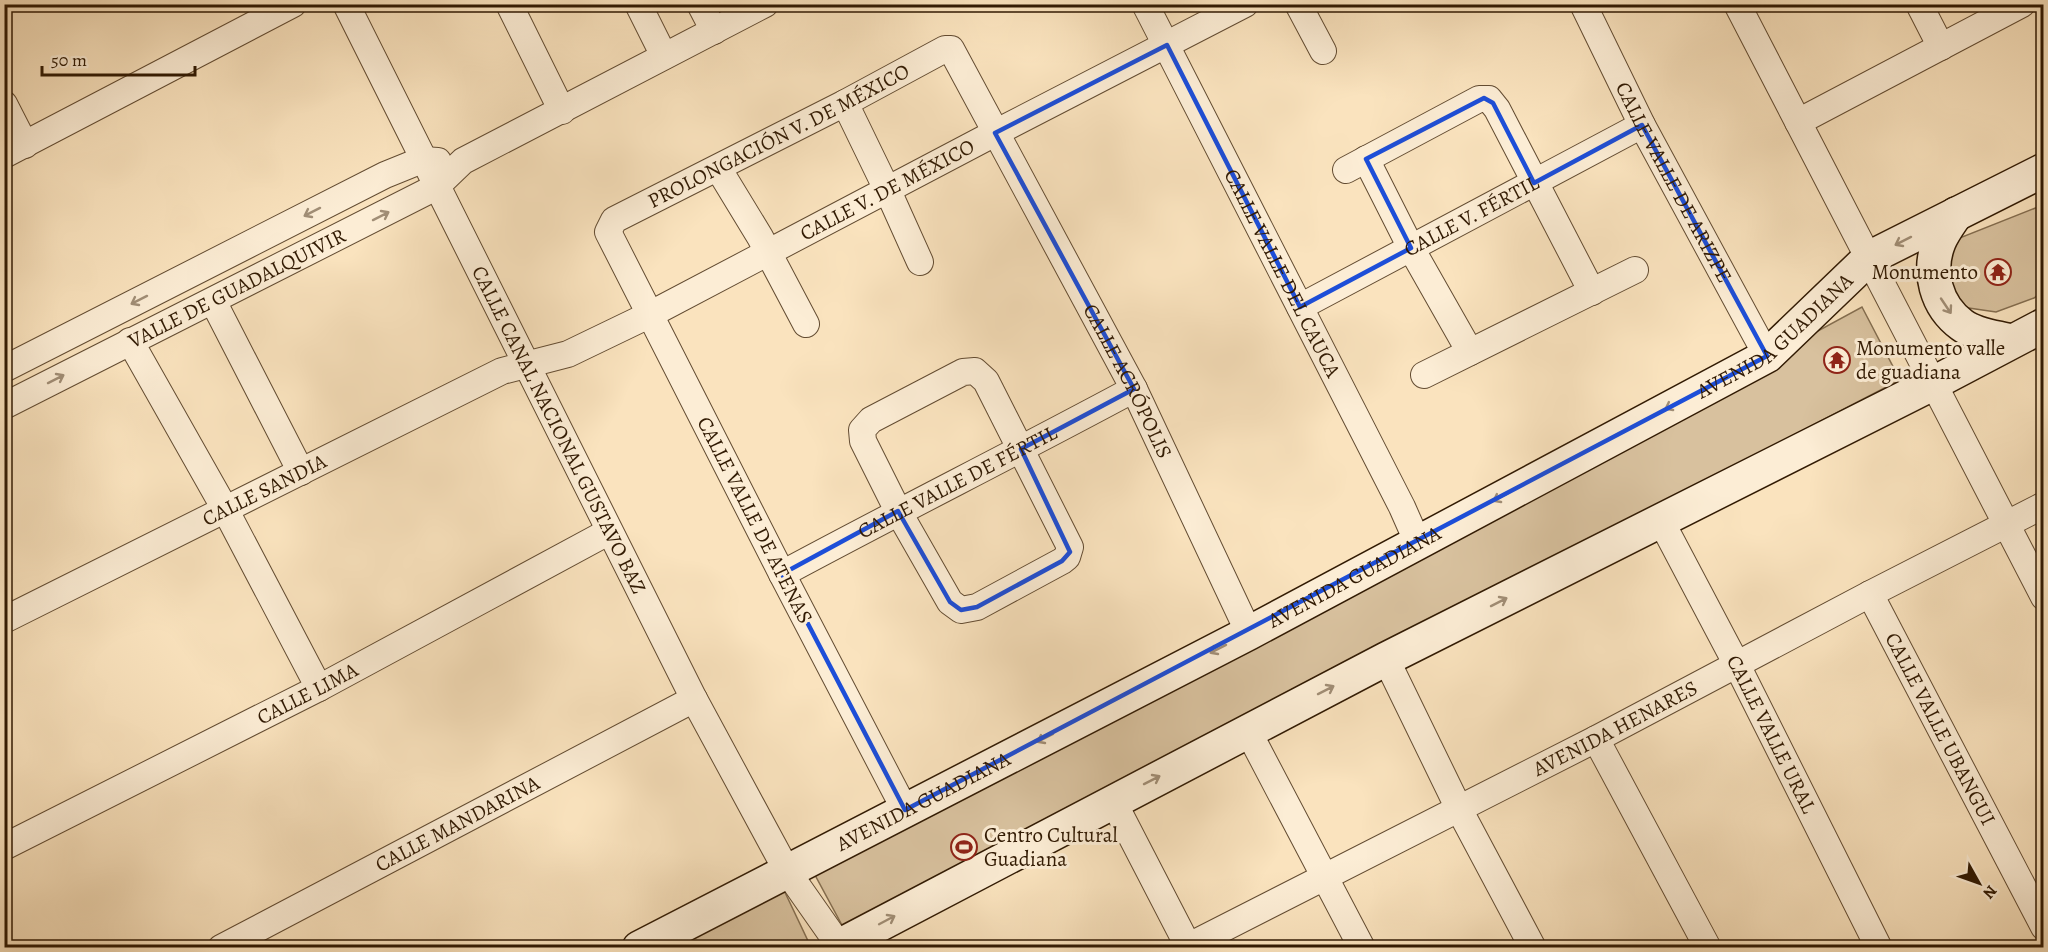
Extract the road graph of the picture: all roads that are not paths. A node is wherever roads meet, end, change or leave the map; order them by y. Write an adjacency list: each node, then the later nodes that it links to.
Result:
1 (293, 4): 26 (street)
2 (346, 4): 27 (street, CALLE CANAL NACIONAL GUSTAVO BAZ)
3 (509, 4): 22 (street)
4 (638, 4): 19 (street)
5 (700, 4): 14 (street)
6 (765, 4): 14 (street, VALLE DE GUADALQUIVIR)
7 (1144, 4): 15 (street, CALLE VALLE DEL CAUCA)
8 (1245, 4): 15 (street, CALLE V. DE MÉXICO)
9 (1299, 4): 18 (street)
10 (1584, 4): 24 (street, CALLE VALLE DE ARIZPE)
11 (1737, 4): 23 (street)
12 (1919, 4): 16 (street)
13 (2022, 4): 16 (street)
14 (714, 31): 19 (street, VALLE DE GUADALQUIVIR)
15 (1167, 45): 25 (street, CALLE V. DE MÉXICO); 45 (street, CALLE VALLE DEL CAUCA)
16 (1941, 47): 23 (street)
17 (951, 49): 20 (street, PROLONGACIÓN V. DE MÉXICO); 25 (street, CALLE ACRÓPOLIS)
18 (1323, 51)
19 (664, 57): 22 (street, VALLE DE GUADALQUIVIR)
20 (845, 103): 29 (street, PROLONGACIÓN V. DE MÉXICO); 35 (street)
21 (4, 104): 26 (street)
22 (562, 111): 28 (street, VALLE DE GUADALQUIVIR)
23 (1797, 122): 40 (street)
24 (1642, 125): 32 (street, CALLE V. FÉRTIL); 52 (street, CALLE VALLE DE ARIZPE)
25 (995, 133): 35 (street, CALLE V. DE MÉXICO); 57 (street, CALLE ACRÓPOLIS)
26 (14, 150)
27 (422, 160): 28 (street, VALLE DE GUADALQUIVIR); 33 (street, CALLE CANAL NACIONAL GUSTAVO BAZ); 54 (street, VALLE DE GUADALQUIVIR, one-way to 54)
28 (463, 161): 33 (street, VALLE DE GUADALQUIVIR)
29 (718, 168): 37 (street, PROLONGACIÓN V. DE MÉXICO); 39 (street)
30 (2043, 170): 34 (street, AVENIDA GUADIANA)
31 (2043, 176): 34 (street)
32 (1534, 183): 38 (street, CALLE V. FÉRTIL); 38 (street); 43 (street)
33 (436, 188): 44 (street, VALLE DE GUADALQUIVIR, one-way to 33); 53 (street, CALLE CANAL NACIONAL GUSTAVO BAZ)
34 (2012, 188): 36 (street, AVENIDA GUADIANA)
35 (887, 189): 39 (street, CALLE V. DE MÉXICO); 41 (street)
36 (1956, 214): 40 (street, AVENIDA GUADIANA, one-way to 40); 50 (street, one-way to 50)
37 (608, 228): 46 (street, CALLE VALLE DE ATENAS)
38 (1411, 248): 45 (street, CALLE V. FÉRTIL); 51 (street)
39 (768, 252): 46 (street, CALLE V. DE MÉXICO); 47 (street)
40 (1869, 258): 52 (street, AVENIDA GUADIANA); 56 (street)
41 (920, 262)
42 (1635, 270): 43 (street)
43 (1592, 292): 51 (street)
44 (213, 301): 49 (street, VALLE DE GUADALQUIVIR); 60 (street)
45 (1300, 307): 67 (street, CALLE VALLE DEL CAUCA)
46 (651, 314): 53 (street, CALLE V. DE MÉXICO); 68 (street, CALLE VALLE DE ATENAS)
47 (806, 324)
48 (2043, 325): 50 (street)
49 (130, 341): 58 (street, VALLE DE GUADALQUIVIR, one-way to 49); 62 (street)
50 (2011, 341): 56 (street)
51 (1470, 352): 55 (street)
52 (1767, 356): 67 (street, AVENIDA GUADIANA, one-way to 67)
53 (527, 366): 60 (street, CALLE SANDIA); 66 (street, CALLE CANAL NACIONAL GUSTAVO BAZ)
54 (4, 369)
55 (1424, 375)
56 (1932, 384): 64 (street); 65 (street)
57 (1134, 389): 59 (street, CALLE VALLE DE FÉRTIL); 72 (street, CALLE ACRÓPOLIS)
58 (4, 406)
59 (1021, 449): 63 (street, CALLE VALLE DE FÉRTIL); 63 (street); 63 (street)
60 (301, 472): 62 (street, CALLE SANDIA)
61 (2043, 505): 65 (street, AVENIDA HENARES)
62 (225, 509): 71 (street, CALLE SANDIA); 75 (street)
63 (898, 511): 68 (street, CALLE VALLE DE FÉRTIL)
64 (1661, 522): 73 (street, one-way to 64); 74 (street, CALLE VALLE URAL)
65 (2006, 524): 69 (street, AVENIDA HENARES); 70 (street)
66 (608, 532): 75 (street, CALLE LIMA); 76 (street, CALLE CANAL NACIONAL GUSTAVO BAZ)
67 (1417, 542): 72 (street, AVENIDA GUADIANA)
68 (782, 574): 81 (street, CALLE VALLE DE ATENAS)
69 (1870, 594): 74 (street, AVENIDA HENARES); 85 (street, CALLE VALLE UBANGUI)
70 (2043, 597)
71 (4, 620)
72 (1249, 633): 81 (street, AVENIDA GUADIANA, one-way to 81)
73 (1386, 659): 77 (street, one-way to 73); 80 (street)
74 (1737, 665): 78 (street, AVENIDA HENARES); 93 (street, CALLE VALLE URAL)
75 (319, 688): 82 (street, CALLE LIMA)
76 (694, 699): 83 (street, CALLE CANAL NACIONAL GUSTAVO BAZ); 88 (street, CALLE MANDARINA)
77 (1248, 731): 79 (street, one-way to 77); 84 (street)
78 (1596, 739): 80 (street, AVENIDA HENARES); 92 (street)
79 (1113, 801): 86 (street, one-way to 79); 87 (street)
80 (1460, 809): 84 (street, AVENIDA HENARES); 91 (street)
81 (905, 810): 83 (street, AVENIDA GUADIANA)
82 (4, 847)
83 (787, 871): 86 (street, CALLE CANAL NACIONAL GUSTAVO BAZ); 89 (street, AVENIDA GUADIANA)
84 (1324, 876): 87 (street, AVENIDA HENARES); 90 (street)
85 (2043, 927)
86 (839, 947)
87 (1187, 947)
88 (221, 948)
89 (639, 948)
90 (1362, 948)
91 (1533, 948)
92 (1708, 948)
93 (1879, 948)

